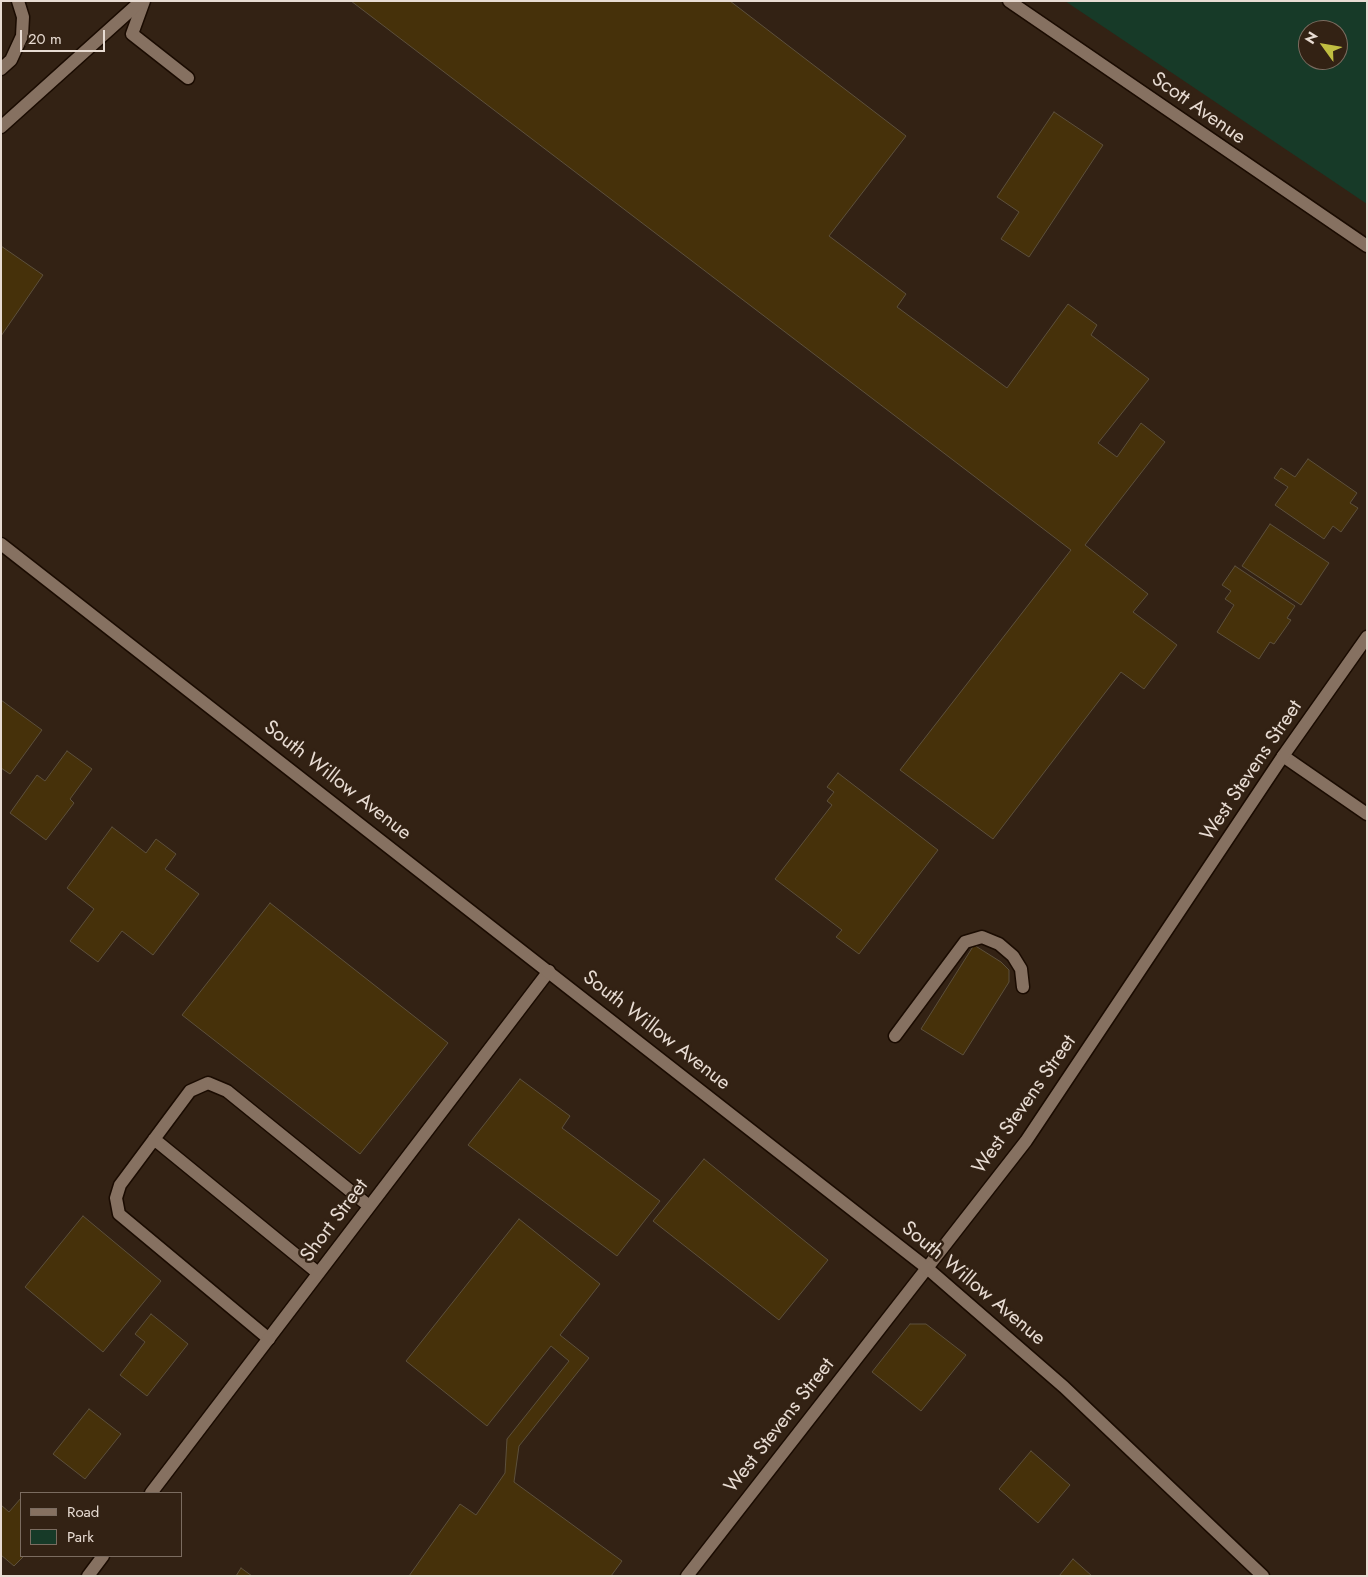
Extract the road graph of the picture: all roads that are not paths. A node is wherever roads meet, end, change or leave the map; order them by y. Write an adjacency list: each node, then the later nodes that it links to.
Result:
1 (18, 1): 4 (street)
2 (143, 1): 5 (street); 6 (street)
3 (1009, 1): 7 (street, Scott Avenue)
4 (1, 69)
5 (188, 78)
6 (1, 127)
7 (1367, 246)
8 (1, 544): 12 (street, South Willow Avenue)
9 (1367, 637): 10 (street, West Stevens Street)
10 (1284, 756): 11 (street); 17 (street, West Stevens Street)
11 (1367, 814)
12 (549, 971): 16 (street, Short Street); 17 (street, South Willow Avenue)
13 (1023, 986): 14 (street)
14 (895, 1036)
15 (154, 1139): 16 (street); 18 (street); 19 (street)
16 (370, 1206): 18 (street, Short Street)
17 (927, 1268): 23 (street, West Stevens Street); 24 (street, South Willow Avenue)
18 (318, 1273): 19 (street, Short Street)
19 (269, 1338): 20 (street, Short Street)
20 (152, 1492)
21 (102, 1557): 22 (street)
22 (88, 1576)
23 (687, 1576)
24 (1263, 1576)

